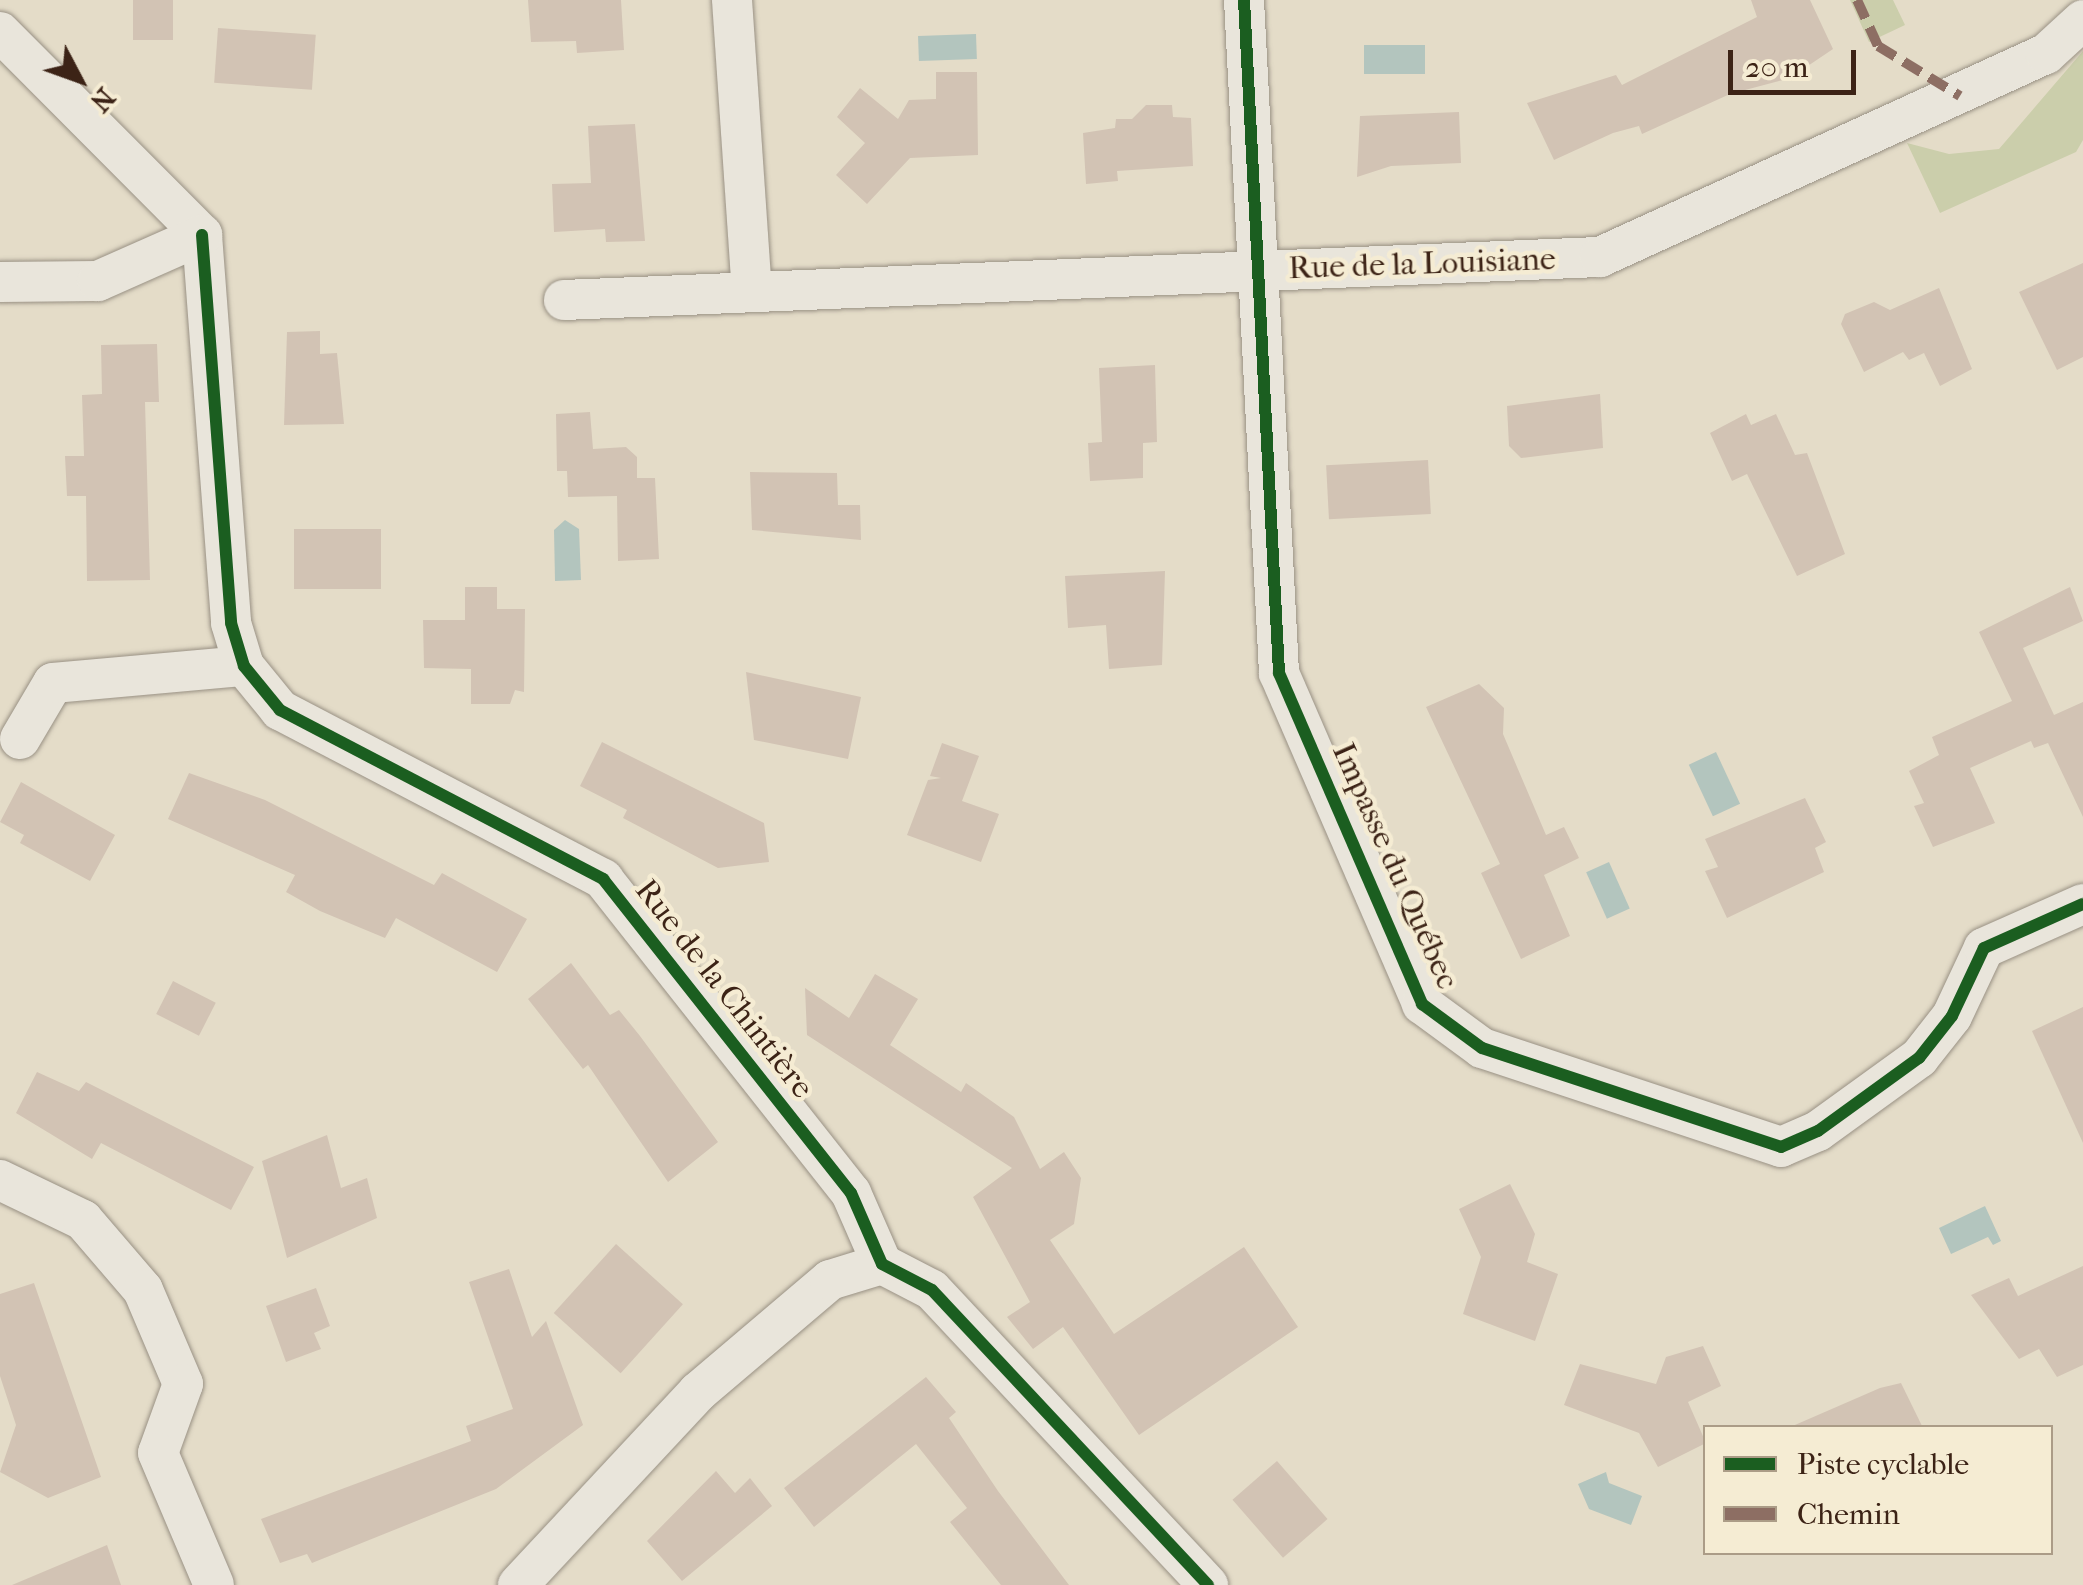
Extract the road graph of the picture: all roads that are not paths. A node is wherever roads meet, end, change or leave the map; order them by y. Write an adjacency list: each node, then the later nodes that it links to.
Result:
1 (732, 0): 8 (street)
2 (1244, 0): 6 (street)
3 (2083, 20): 6 (street, Rue de la Louisiane)
4 (0, 32): 5 (street)
5 (202, 234): 7 (street); 10 (street, Rue de la Chintière)
6 (1257, 270): 8 (street, Rue de la Louisiane); 12 (street, Impasse du Québec)
7 (0, 282)
8 (752, 292): 9 (street, Rue de la Louisiane)
9 (564, 300)
10 (244, 666): 11 (street); 14 (street, Rue de la Chintière)
11 (20, 739)
12 (2083, 904)
13 (0, 1180): 15 (street)
14 (882, 1264): 16 (street); 17 (street)
15 (214, 1585)
16 (518, 1585)
17 (1208, 1585)

